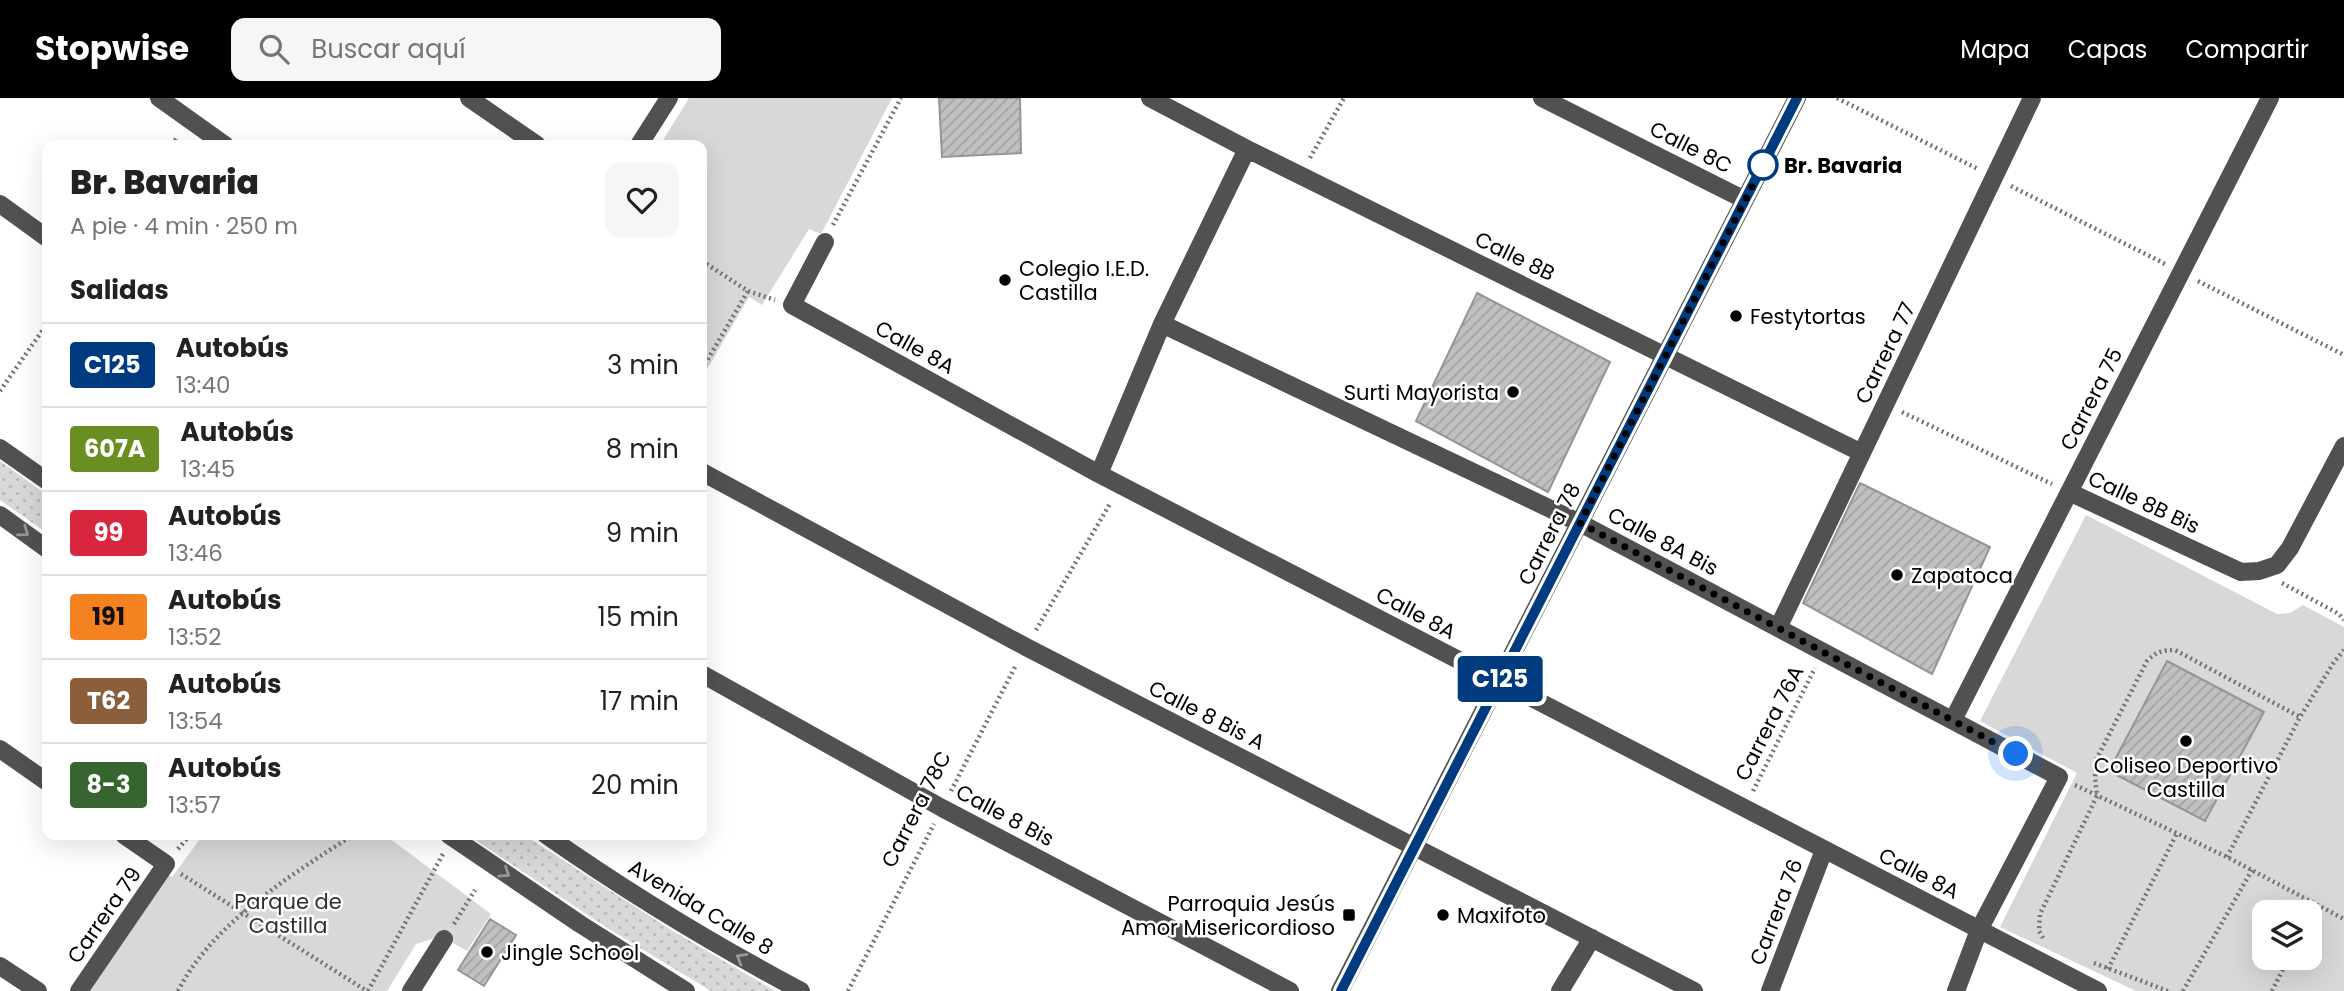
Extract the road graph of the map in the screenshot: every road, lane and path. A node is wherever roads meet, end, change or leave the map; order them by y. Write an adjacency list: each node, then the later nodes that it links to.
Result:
1 (159, 98): 12 (street)
2 (470, 98): 13 (street)
3 (669, 98): 14 (street)
4 (901, 98): 21 (path)
5 (1150, 98): 15 (street, Calle 8B)
6 (1344, 98): 16 (path)
7 (1542, 98): 18 (street, Calle 8C)
8 (1797, 98): 18 (street, Carrera 78)
9 (1838, 98): 17 (path)
10 (2032, 98): 17 (street, Carrera 77)
11 (2270, 98): 38 (street, Carrera 75)
12 (218, 140)
13 (530, 140)
14 (642, 140)
15 (1247, 149): 16 (street, Calle 8B); 25 (street)
16 (1300, 175): 27 (street, Calle 8B)
17 (1994, 177): 30 (street, Carrera 77)
18 (1745, 200): 27 (street, Carrera 78)
19 (0, 204): 20 (street)
20 (42, 234)
21 (825, 242): 24 (street)
22 (707, 264): 23 (path)
23 (748, 291): 24 (path); 28 (path)
24 (792, 305): 34 (street, Calle 8A)
25 (1162, 324): 34 (street); 40 (street, Calle 8A Bis)
26 (42, 331): 29 (path)
27 (1665, 356): 33 (street, Calle 8B); 40 (street, Carrera 78)
28 (707, 361)
29 (0, 391)
30 (1885, 404): 33 (street, Carrera 77); 38 (path, Calle 8B Bis)
31 (2344, 446): 42 (street)
32 (0, 448): 36 (street)
33 (1862, 453): 44 (street, Carrera 77)
34 (1099, 474): 37 (street, Calle 8A)
35 (707, 475): 45 (street, Calle 8 Bis A)
36 (42, 477)
37 (1121, 484): 45 (path, Carrera 78C); 49 (street, Calle 8A)
38 (2069, 492): 42 (street, Calle 8B Bis); 51 (street, Carrera 75)
39 (0, 515): 41 (street, one-way to 41)
40 (1580, 523): 44 (street, Calle 8A Bis); 49 (street, Carrera 78)
41 (42, 545)
42 (2259, 571): 43 (path)
43 (2344, 620)
44 (1778, 628): 47 (street, Calle 8A Bis)
45 (1026, 647): 56 (path, Carrera 78C); 64 (street, Calle 8 Bis A)
46 (2344, 650): 50 (path)
47 (1823, 652): 51 (street, Calle 8A Bis); 57 (path, Carrera 76A)
48 (707, 677): 56 (street, Calle 8 Bis)
49 (1498, 682): 57 (street, Calle 8A); 64 (street, Carrera 78)
50 (2300, 717): 55 (path); 66 (path)
51 (1953, 720): 53 (street, Calle 8A Bis)
52 (0, 749): 54 (street)
53 (2059, 776): 55 (path); 74 (street)
54 (42, 778)
55 (2097, 796): 58 (path); 77 (path)
56 (942, 808): 89 (path, Carrera 78C); 90 (street, Calle 8 Bis)
57 (1744, 809): 65 (street, Calle 8A)
58 (2177, 833): 66 (path); 80 (path)
59 (131, 840): 67 (street)
60 (346, 840): 72 (path)
61 (448, 840): 85 (path)
62 (456, 840): 87 (street, one-way to 87)
63 (553, 840): 88 (street, Avenida Calle 8, one-way to 63)
64 (1414, 847): 75 (street, Calle 8 Bis A); 91 (street, Carrera 78)
65 (1824, 850): 74 (street, Calle 8A); 94 (street, Carrera 76)
66 (2227, 857): 68 (path)
67 (166, 864): 72 (path); 83 (street, Carrera 79)
68 (2252, 870): 70 (path); 98 (path)
69 (475, 890): 76 (path)
70 (2308, 900)
71 (2322, 907): 73 (path)
72 (243, 913): 84 (path); 85 (path)
73 (2344, 919)
74 (1979, 930): 95 (street); 96 (street, Calle 8A)
75 (1592, 938): 92 (street); 93 (street, Calle 8 Bis A)
76 (444, 939): 86 (street)
77 (2044, 940)
78 (2087, 960): 80 (path)
79 (0, 965): 82 (street)
80 (2108, 969): 97 (path)
81 (2282, 970): 99 (path)
82 (38, 991)
83 (79, 991)
84 (178, 991)
85 (367, 991)
86 (411, 991)
87 (686, 991)
88 (801, 991)
89 (848, 991)
90 (1290, 991)
91 (1340, 991)
92 (1560, 991)
93 (1694, 991)
94 (1770, 991)
95 (1956, 991)
96 (2098, 991)
97 (2168, 991)
98 (2183, 991)
99 (2272, 991)

